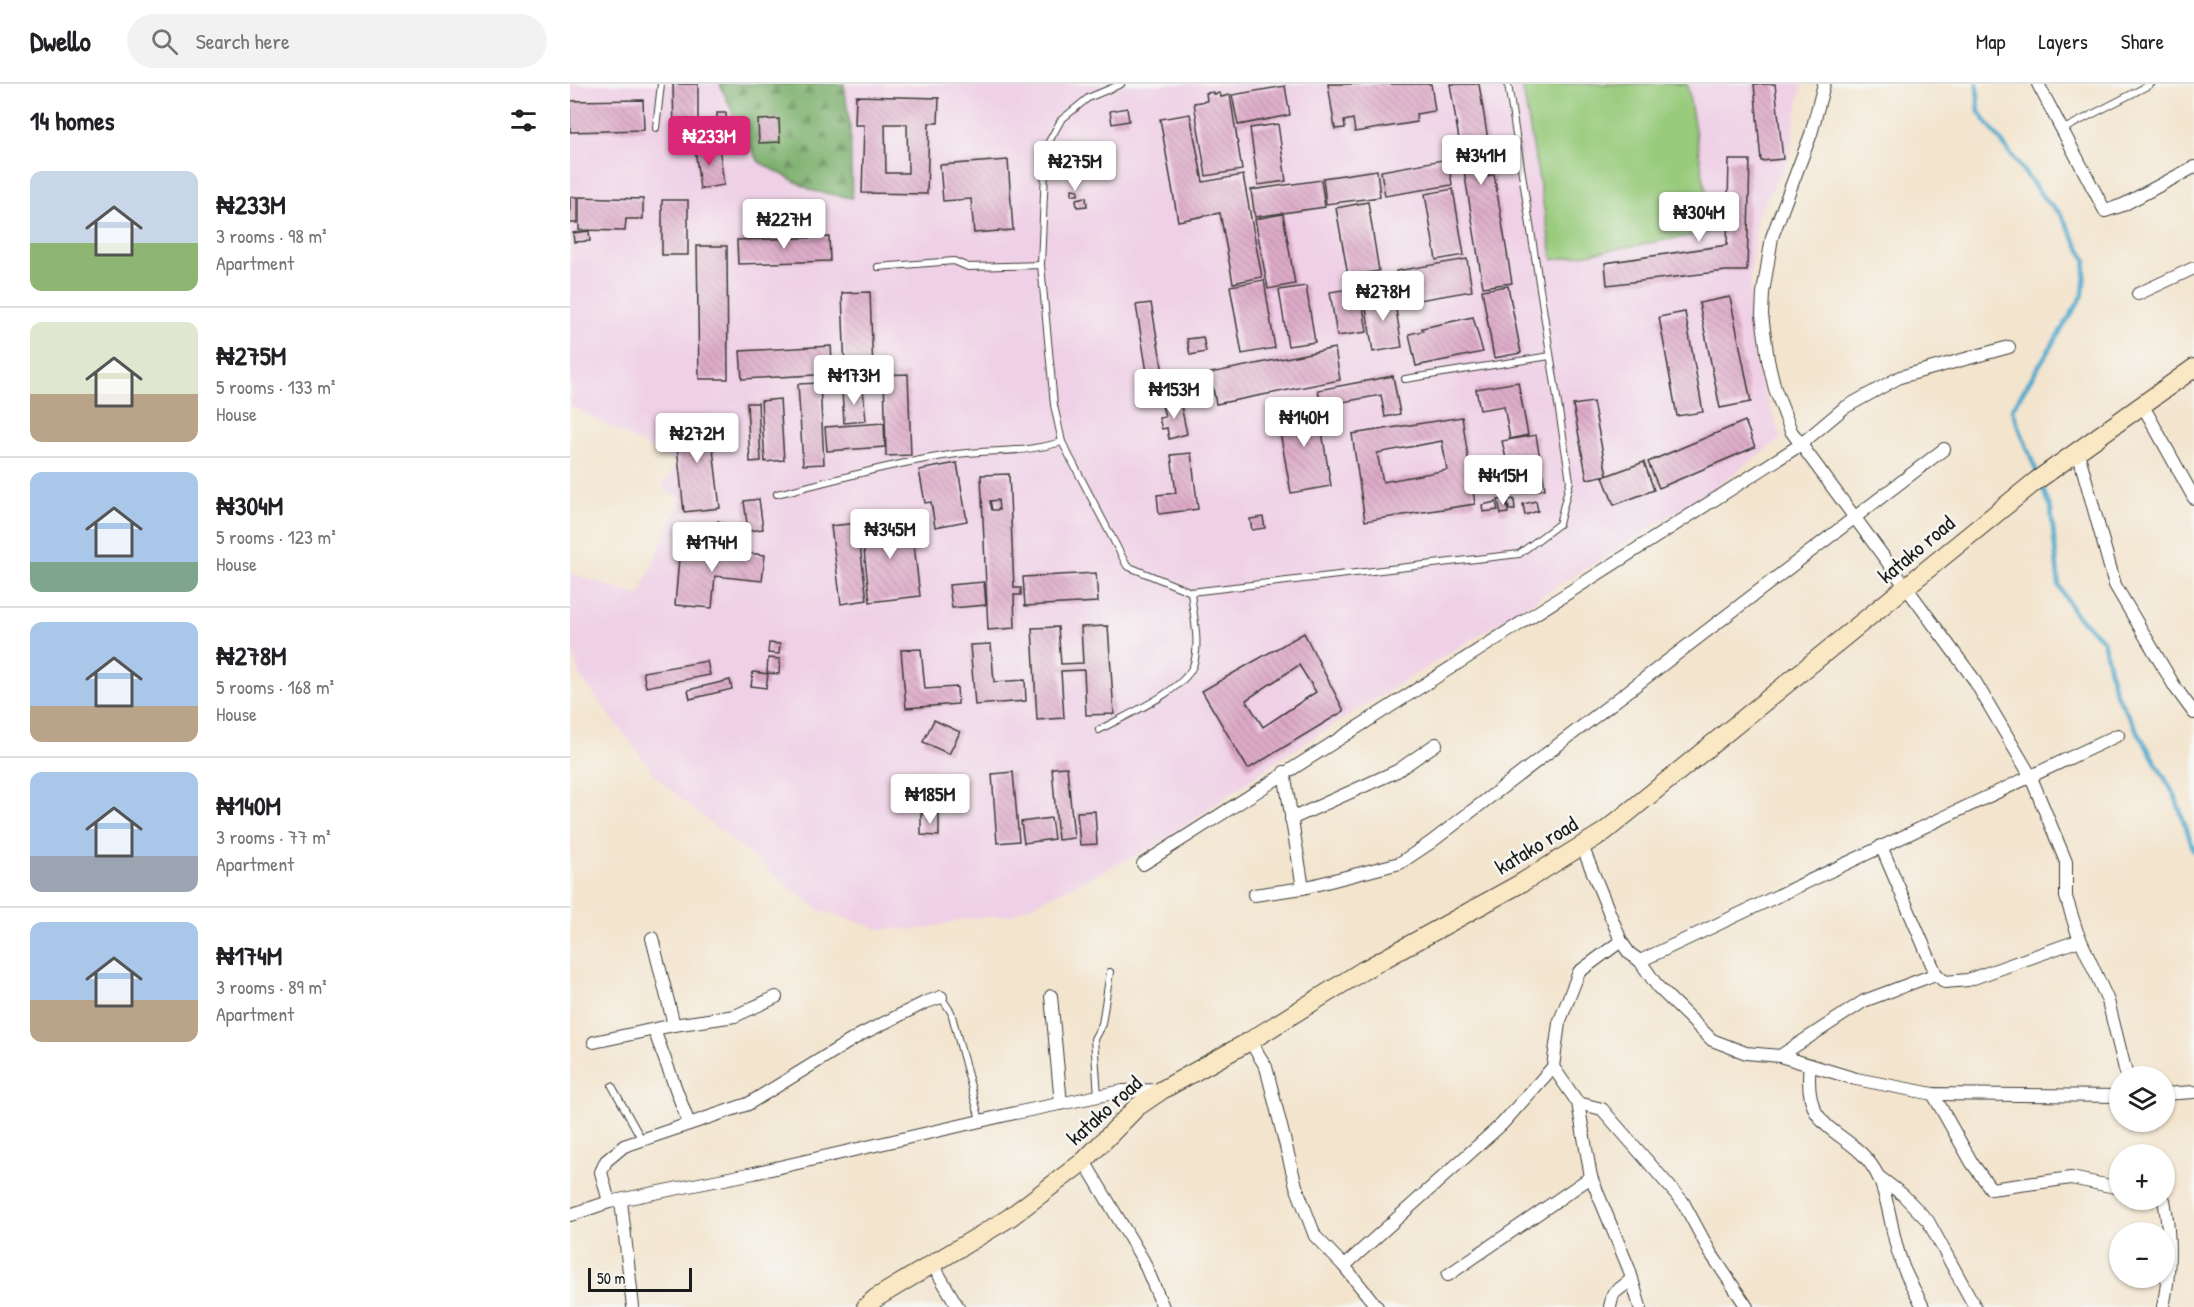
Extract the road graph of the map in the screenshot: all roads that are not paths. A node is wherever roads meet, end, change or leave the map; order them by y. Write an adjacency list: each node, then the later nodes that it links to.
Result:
1 (661, 84): 7 (lane)
2 (1121, 84): 10 (lane)
3 (1508, 84): 15 (lane)
4 (1824, 84): 20 (street)
5 (2038, 84): 8 (street)
6 (2151, 84): 8 (lane)
7 (656, 128)
8 (2061, 130): 9 (street)
9 (2194, 167)
10 (1041, 265): 11 (lane); 19 (lane)
11 (878, 267)
12 (2194, 268): 13 (street)
13 (2138, 294)
14 (2009, 346): 20 (street)
15 (1550, 356): 17 (lane); 27 (lane)
16 (2194, 368): 18 (street, katako road)
17 (1405, 379)
18 (2143, 406): 22 (street, katako road); 24 (street)
19 (1062, 442): 23 (lane); 27 (lane)
20 (1800, 445): 25 (street); 32 (street)
21 (1944, 449): 25 (street)
22 (2078, 452): 26 (street, katako road); 28 (street)
23 (777, 494)
24 (2194, 498)
25 (1854, 518): 26 (street); 38 (street)
26 (1907, 588): 33 (street); 35 (street, katako road)
27 (1191, 592): 29 (lane)
28 (2194, 713)
29 (1099, 730)
30 (2118, 735): 33 (street)
31 (1436, 744): 34 (street)
32 (1284, 772): 34 (street); 37 (street)
33 (2030, 775): 36 (street); 41 (street)
34 (1291, 819): 38 (street)
35 (1581, 846): 42 (street); 51 (street, katako road)
36 (1881, 846): 43 (street); 45 (street)
37 (1143, 864)
38 (1303, 888): 39 (street)
39 (1254, 895)
40 (652, 938): 49 (street)
41 (2080, 940): 45 (street); 55 (street)
42 (1621, 941): 43 (street); 56 (street)
43 (1640, 961): 53 (street)
44 (1110, 972): 62 (lane)
45 (1936, 974): 53 (street)
46 (1051, 996): 65 (street)
47 (776, 997): 49 (street)
48 (941, 998): 66 (lane); 67 (street)
49 (674, 1025): 50 (street)
50 (654, 1030): 52 (street); 67 (street)
51 (1250, 1041): 58 (street, katako road); 77 (street)
52 (594, 1042)
53 (1780, 1056): 54 (street)
54 (1810, 1065): 61 (street); 70 (street)
55 (2124, 1066)
56 (1553, 1067): 64 (street); 77 (street)
57 (612, 1086): 68 (lane)
58 (1162, 1090): 62 (street); 69 (street, katako road)
59 (2194, 1092): 60 (street)
60 (2175, 1093)
61 (1933, 1094): 63 (street); 72 (street)
62 (1098, 1096): 65 (street)
63 (2109, 1096)
64 (1578, 1103): 71 (street); 87 (street)
65 (1061, 1104): 66 (street)
66 (980, 1120): 73 (street)
67 (689, 1124): 68 (street)
68 (642, 1140): 73 (street)
69 (1084, 1161): 76 (street, katako road); 83 (street)
70 (1878, 1176): 88 (street); 89 (street)
71 (1591, 1177): 78 (street); 79 (street)
72 (2109, 1188)
73 (615, 1201): 75 (street); 81 (street)
74 (2166, 1210): 90 (street)
75 (570, 1215)
76 (933, 1265): 80 (street, katako road); 82 (street)
77 (1344, 1266): 84 (street)
78 (1448, 1275)
79 (1632, 1279): 85 (street); 86 (street)
80 (875, 1304)
81 (633, 1307)
82 (958, 1307)
83 (1163, 1307)
84 (1377, 1307)
85 (1610, 1307)
86 (1640, 1307)
87 (1747, 1307)
88 (1923, 1307)
89 (1975, 1307)
90 (2163, 1307)

